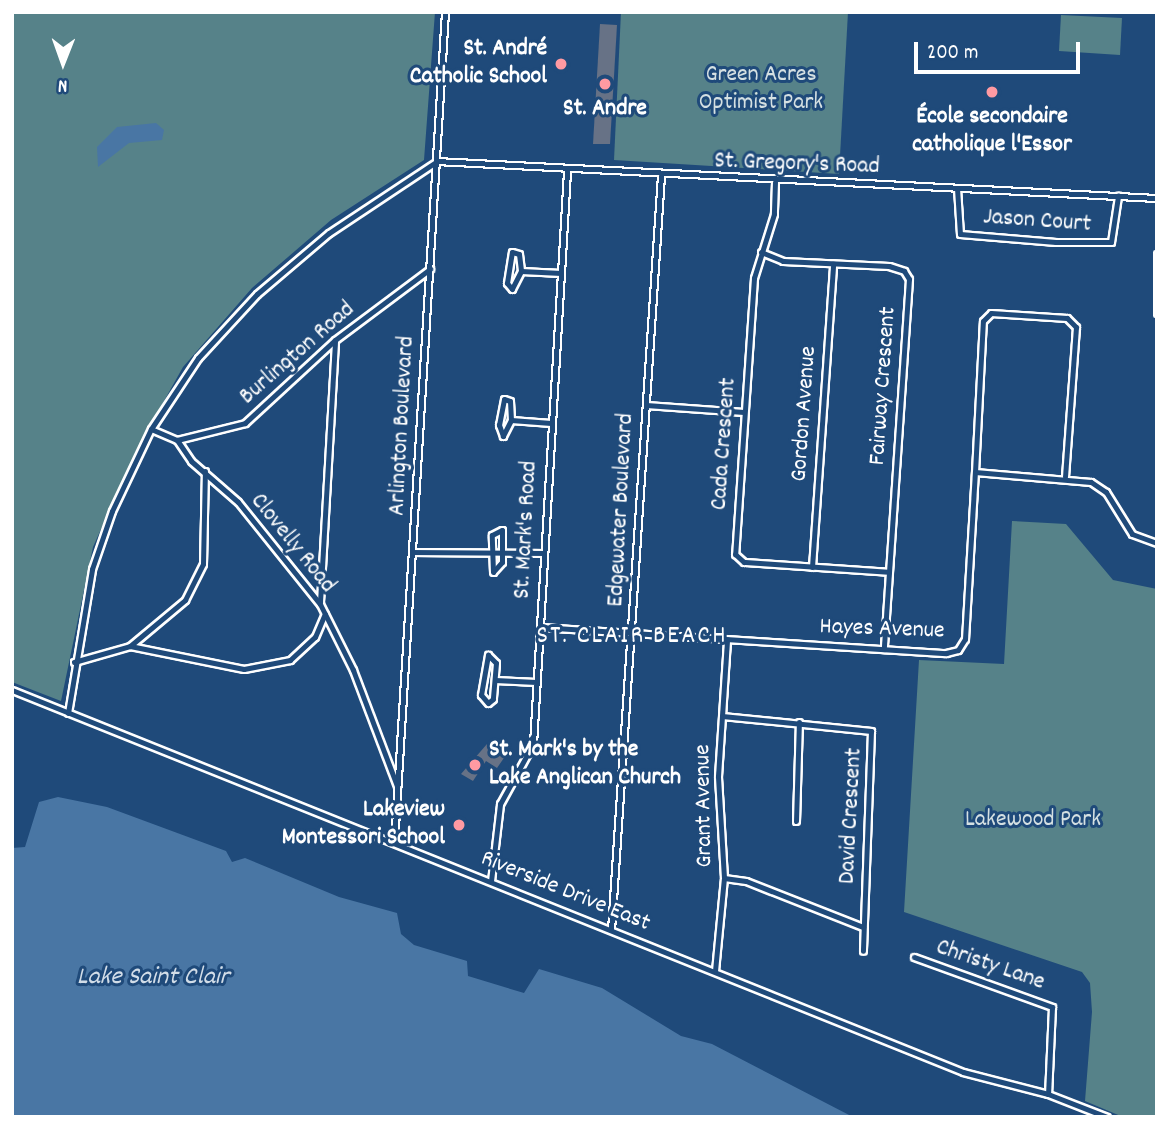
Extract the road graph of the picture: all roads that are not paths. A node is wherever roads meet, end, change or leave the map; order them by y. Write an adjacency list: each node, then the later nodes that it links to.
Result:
1 (445, 12): 2 (street, Arlington Boulevard)
2 (436, 161): 3 (street, St. Gregory's Road); 12 (street, Arlington Boulevard); 21 (street)
3 (567, 171): 4 (street, St. Gregory's Road); 14 (street, St. Mark's Road)
4 (661, 176): 5 (street, St. Gregory's Road); 17 (street, Edgewater Boulevard)
5 (775, 182): 6 (street, St. Gregory's Road); 9 (street, Cada Crescent)
6 (957, 188): 7 (street, St. Gregory's Road); 7 (street, Jason Court)
7 (1118, 196): 8 (street, St. Gregory's Road)
8 (1157, 198)
9 (761, 252): 11 (street, Fairway Crescent); 18 (street, Cada Crescent)
10 (1157, 254): 15 (street)
11 (833, 264): 31 (street, Gordon Avenue); 32 (street, Fairway Crescent)
12 (430, 270): 16 (street, Burlington Road); 27 (street, Arlington Boulevard)
13 (520, 271): 13 (street); 14 (street)
14 (561, 273): 20 (street, St. Mark's Road)
15 (1157, 313)
16 (335, 340): 22 (street, Burlington Road); 33 (street)
17 (646, 405): 18 (street); 37 (street, Edgewater Boulevard)
18 (744, 412): 31 (street, Cada Crescent)
19 (511, 420): 19 (street); 20 (street)
20 (551, 423): 29 (street, St. Mark's Road)
21 (151, 429): 22 (street, Clovelly Road); 42 (street)
22 (177, 440): 23 (street, Clovelly Road)
23 (205, 471): 33 (street, Clovelly Road); 36 (street)
24 (975, 472): 25 (street); 25 (street); 41 (street, Hayes Avenue)
25 (1065, 477): 26 (street)
26 (1157, 543)
27 (413, 552): 30 (street); 49 (street, Arlington Boulevard)
28 (503, 553): 29 (street); 30 (street); 30 (street); 30 (street)
29 (543, 553): 35 (street, St. Mark's Road)
30 (489, 555)
31 (812, 567): 32 (street, Cada Crescent)
32 (889, 572): 41 (street, Fairway Crescent)
33 (320, 604): 34 (street, Clovelly Road)
34 (325, 614): 40 (street); 49 (street, Clovelly Road)
35 (540, 627): 37 (street, Hayes Avenue); 44 (street, St. Mark's Road)
36 (149, 632): 39 (street); 40 (street)
37 (632, 634): 38 (street, Hayes Avenue); 55 (street, Edgewater Boulevard)
38 (727, 639): 41 (street, Hayes Avenue); 47 (street, Grant Avenue)
39 (130, 646): 40 (street); 42 (street)
40 (151, 648)
41 (884, 649)
42 (74, 662): 46 (street)
43 (495, 680): 43 (street); 44 (street)
44 (536, 682): 53 (street, St. Mark's Road)
45 (12, 690): 46 (street, Riverside Drive East)
46 (68, 713): 51 (street, Riverside Drive East)
47 (722, 716): 48 (street, David Crescent); 52 (street, Grant Avenue)
48 (799, 722): 50 (street); 54 (street, David Crescent)
49 (398, 790): 51 (street, Arlington Boulevard)
50 (796, 821)
51 (394, 843): 53 (street, Riverside Drive East)
52 (724, 878): 54 (street, David Crescent); 58 (street, Grant Avenue)
53 (491, 881): 55 (street, Riverside Drive East)
54 (863, 928): 56 (street, David Crescent)
55 (611, 930): 58 (street, Riverside Drive East)
56 (863, 951)
57 (914, 957): 59 (street, Christy Lane)
58 (715, 971): 59 (street, Riverside Drive East)
59 (1048, 1094): 60 (street, Riverside Drive East)
60 (1107, 1117)

